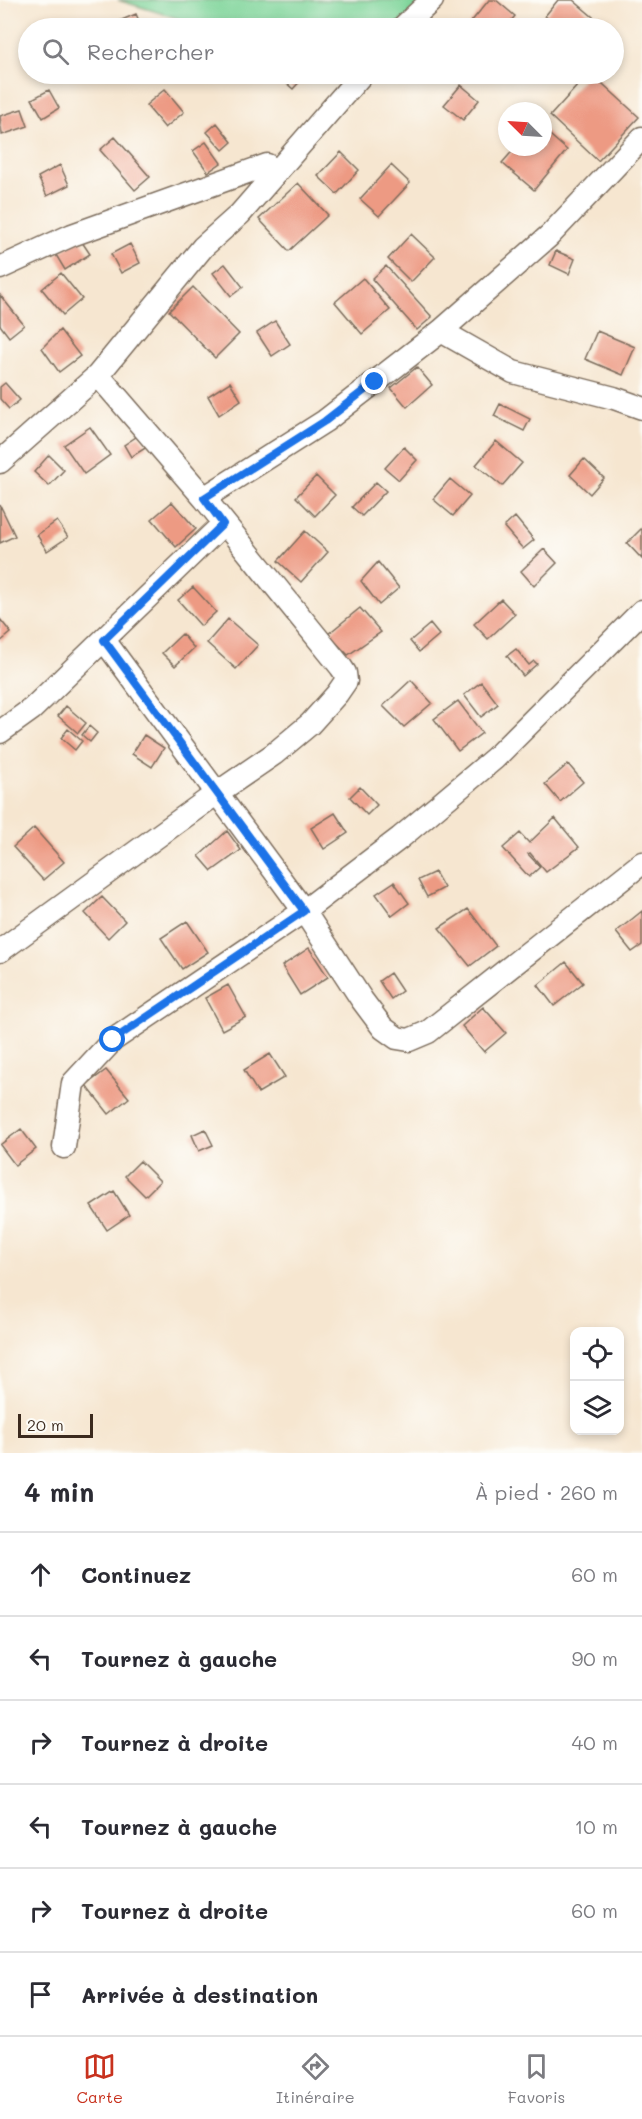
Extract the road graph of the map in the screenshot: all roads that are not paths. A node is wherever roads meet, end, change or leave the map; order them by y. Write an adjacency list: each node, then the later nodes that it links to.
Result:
1 (432, 0): 2 (street)
2 (413, 18)
3 (353, 84): 8 (street)
4 (642, 138): 7 (street)
5 (267, 165): 6 (street)
6 (0, 268)
7 (441, 331): 9 (street); 11 (street)
8 (98, 375): 10 (street); 11 (street)
9 (642, 408)
10 (0, 462)
11 (204, 498): 12 (street)
12 (223, 524): 14 (street); 16 (street)
13 (642, 611): 18 (street)
14 (104, 640): 15 (street); 16 (street)
15 (0, 732)
16 (217, 793): 18 (street); 19 (street)
17 (642, 862): 18 (street)
18 (304, 911): 20 (street)
19 (0, 951)
20 (64, 1147)

